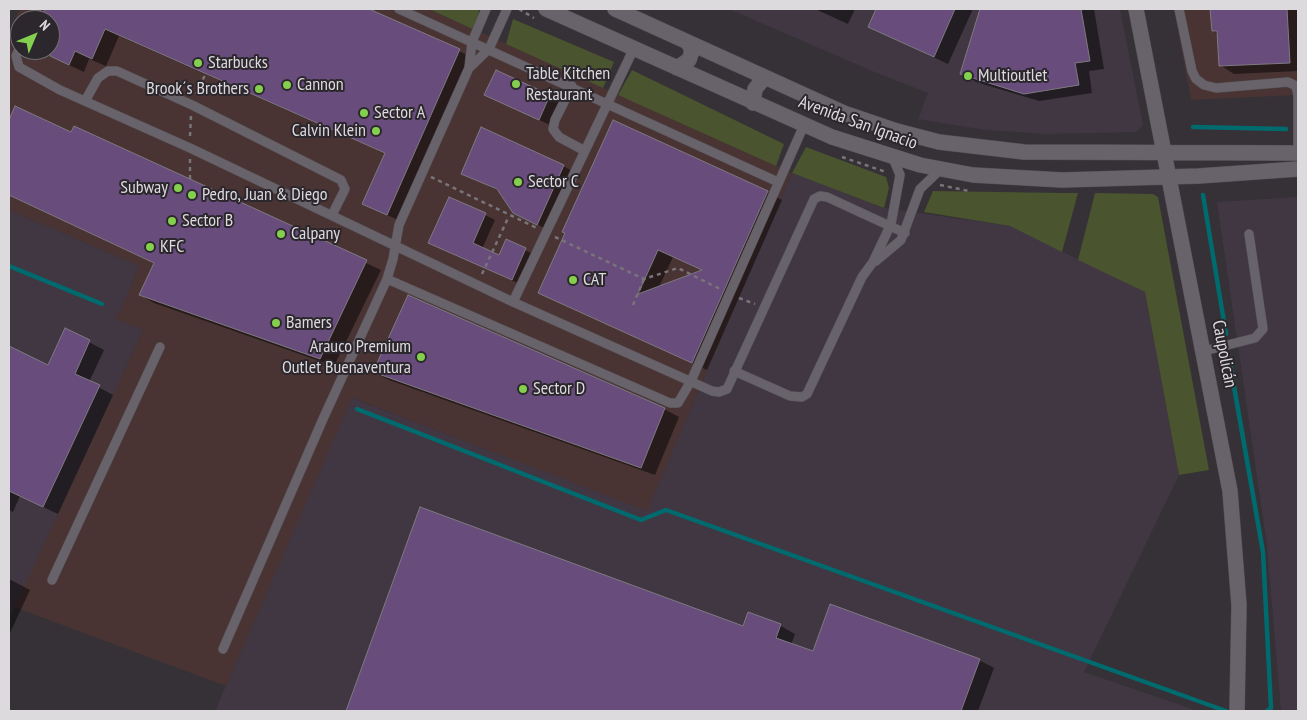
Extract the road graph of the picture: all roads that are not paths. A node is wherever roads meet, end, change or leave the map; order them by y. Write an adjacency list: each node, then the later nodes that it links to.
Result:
1 (399, 9): 8 (lane)
2 (486, 9): 8 (lane)
3 (507, 9): 11 (lane)
4 (546, 9): 10 (main road, Avenida San Ignacio)
5 (615, 9): 9 (main road, Avenida San Ignacio)
6 (1136, 9): 22 (main road, Caupolicán)
7 (1179, 9): 24 (lane)
8 (472, 42): 11 (lane); 13 (lane)
9 (688, 42): 14 (main road); 15 (main road, Avenida San Ignacio)
10 (634, 48): 14 (main road, Avenida San Ignacio); 18 (lane)
11 (489, 49): 13 (lane); 16 (lane)
12 (15, 60): 17 (lane)
13 (469, 68): 35 (lane)
14 (677, 68): 19 (main road, Avenida San Ignacio)
15 (765, 77): 19 (main road); 23 (main road, Avenida San Ignacio)
16 (572, 86): 18 (lane); 21 (lane)
17 (85, 101): 31 (lane); 31 (lane)
18 (607, 103): 21 (lane); 30 (lane)
19 (754, 103): 20 (main road, Avenida San Ignacio)
20 (804, 125): 25 (main road, Avenida San Ignacio); 30 (lane)
21 (585, 151): 38 (lane)
22 (1164, 152): 23 (main road, Avenida San Ignacio); 24 (main road, Avenida San Ignacio); 28 (main road, Caupolicán)
23 (1104, 153): 29 (main road)
24 (1298, 153)
25 (893, 158): 27 (main road, Avenida San Ignacio); 32 (lane)
26 (1298, 169): 28 (main road, Avenida San Ignacio)
27 (941, 170): 29 (main road, Avenida San Ignacio); 33 (lane)
28 (1170, 177): 29 (main road, Avenida San Ignacio); 40 (main road, Caupolicán)
29 (1106, 179)
30 (778, 182): 42 (lane)
31 (332, 215): 35 (lane)
32 (890, 227): 33 (lane); 36 (lane); 41 (lane)
33 (904, 233): 36 (lane)
34 (1249, 234): 40 (lane)
35 (394, 244): 37 (lane); 38 (lane)
36 (873, 262): 41 (lane)
37 (387, 279): 42 (lane); 44 (lane)
38 (514, 302): 42 (lane)
39 (160, 347): 43 (lane)
40 (1204, 351): 45 (main road, Caupolicán)
41 (734, 371): 42 (lane)
42 (691, 381)
43 (52, 580)
44 (223, 649)
45 (1237, 711)

